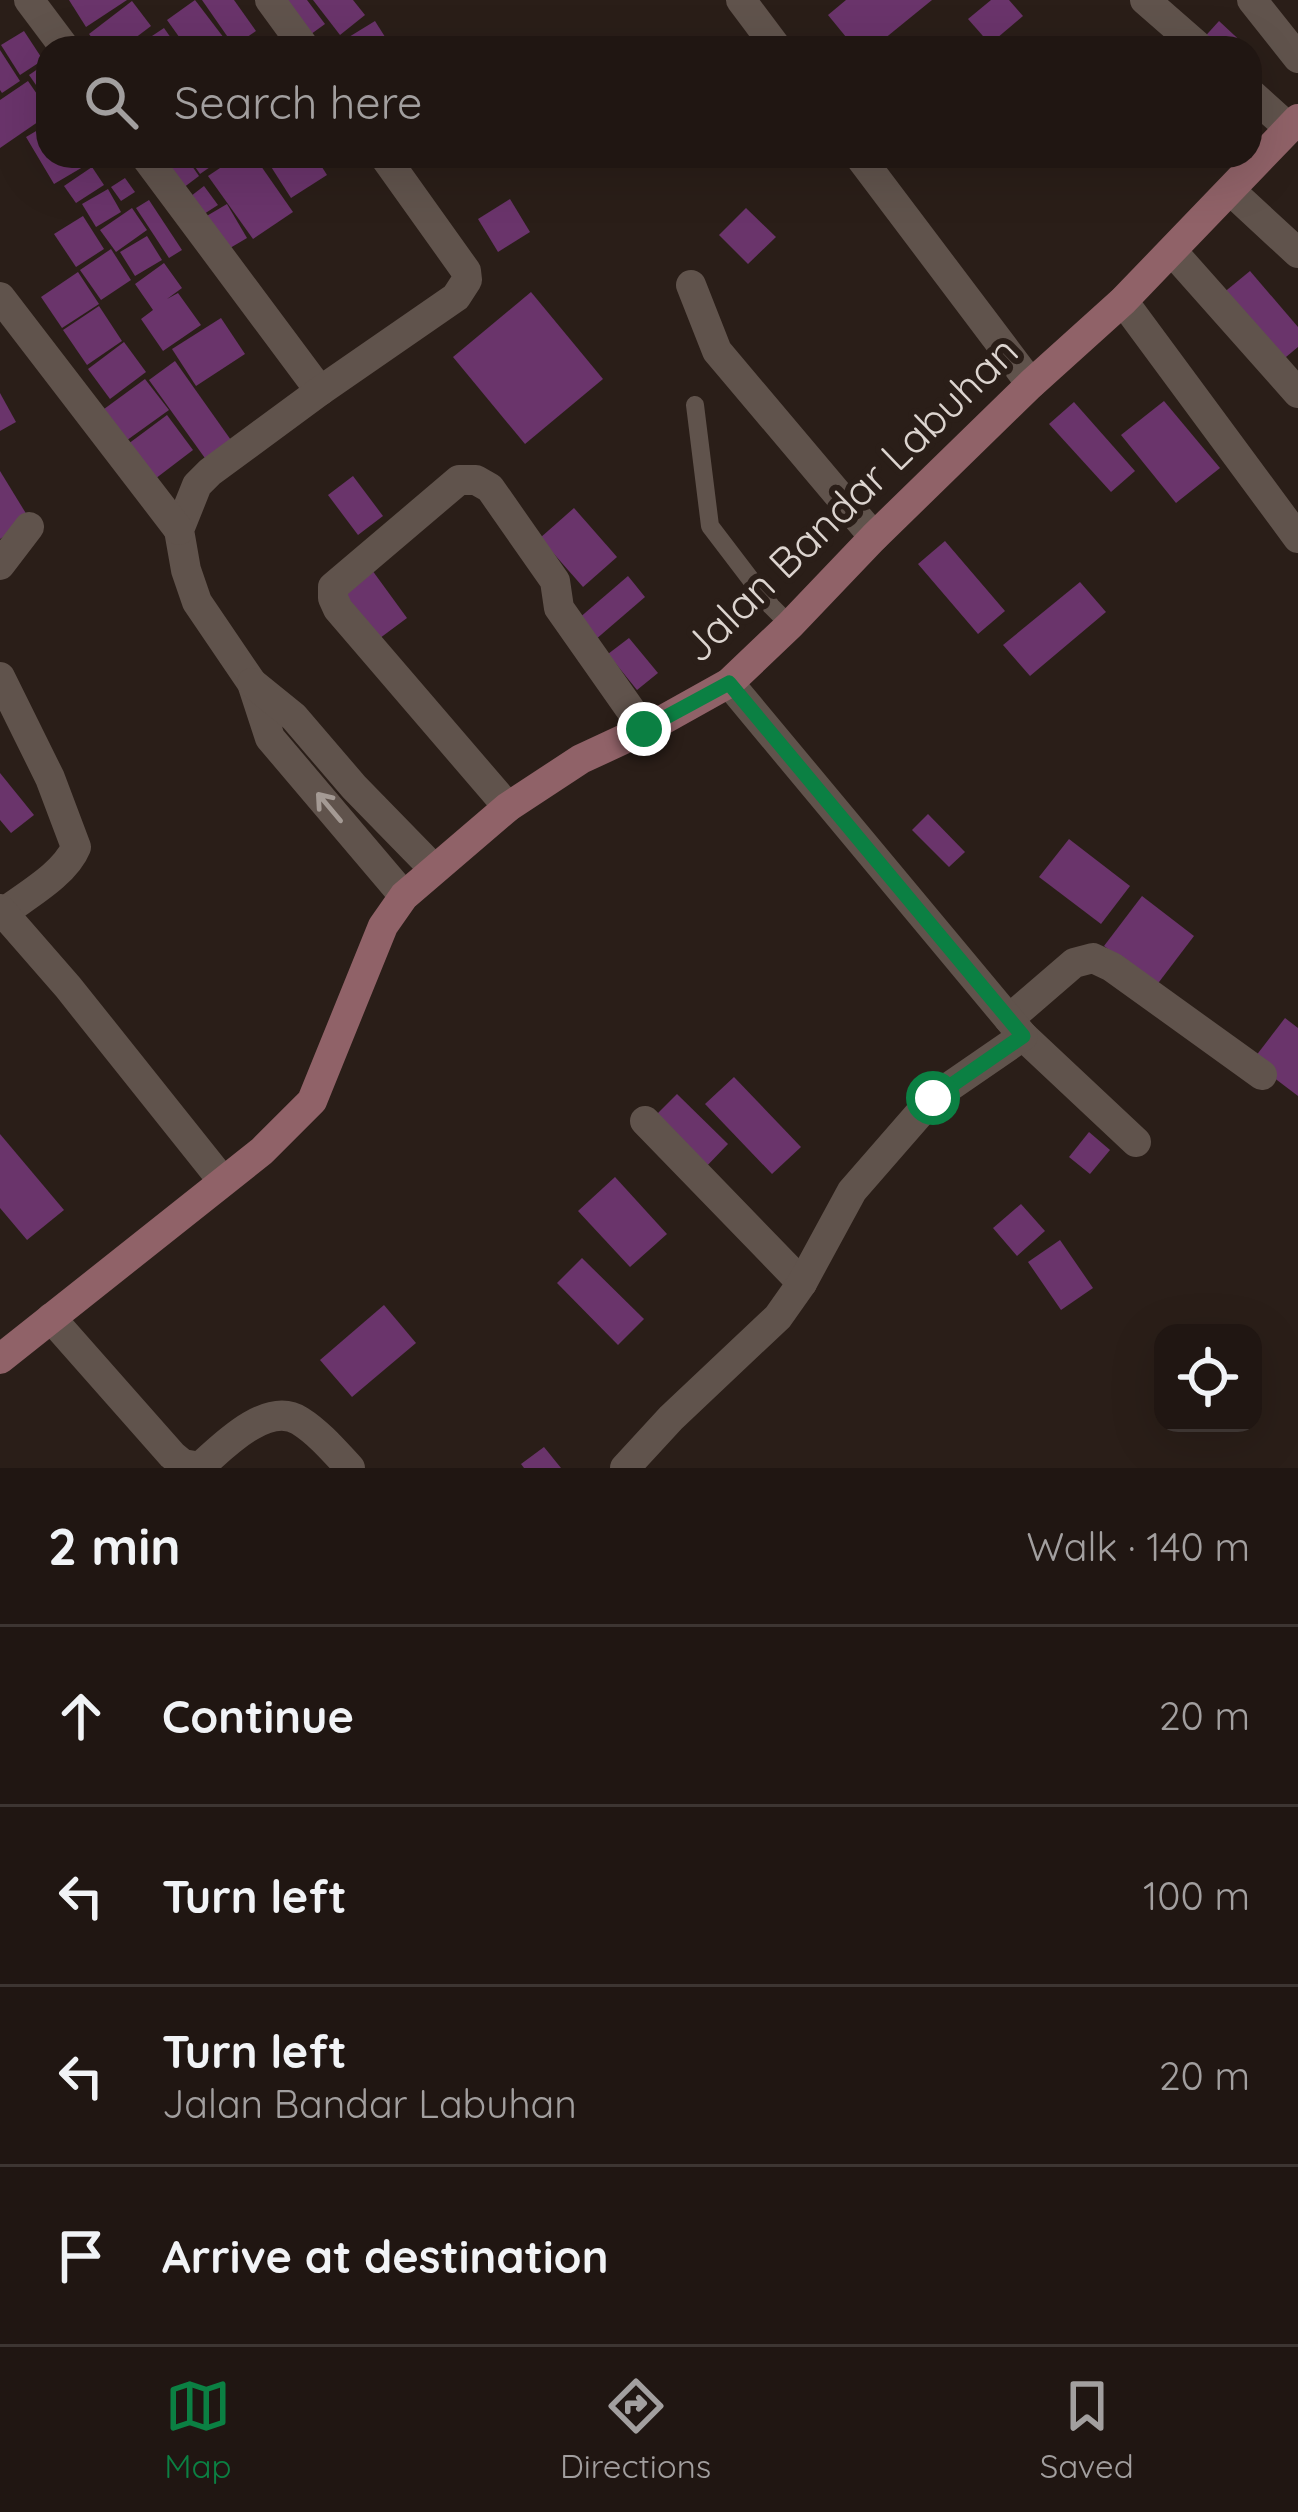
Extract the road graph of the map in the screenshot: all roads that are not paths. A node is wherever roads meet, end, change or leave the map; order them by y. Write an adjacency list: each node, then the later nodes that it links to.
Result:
1 (29, 0): 6 (street)
2 (270, 0): 7 (street)
3 (741, 0): 8 (street)
4 (1145, 0): 9 (street)
5 (1252, 0): 10 (street)
6 (56, 36)
7 (296, 36)
8 (768, 36)
9 (1186, 36)
10 (1298, 58)
11 (1262, 101): 12 (street)
12 (1294, 123): 13 (main road, Jalan Bandar Labuhan)
13 (1262, 158)
14 (154, 168): 25 (street)
15 (393, 168): 25 (street)
16 (868, 168): 24 (street)
17 (1252, 168): 18 (main road, Jalan Bandar Labuhan)
18 (1231, 191): 19 (main road, Jalan Bandar Labuhan); 20 (street)
19 (1172, 250): 23 (main road, Jalan Bandar Labuhan); 26 (street)
20 (1298, 253)
21 (691, 285): 30 (street)
22 (0, 297): 29 (street)
23 (1123, 301): 24 (main road, Jalan Bandar Labuhan); 31 (street)
24 (1030, 384): 30 (main road, Jalan Bandar Labuhan)
25 (320, 391): 29 (street)
26 (1298, 393)
27 (695, 405): 33 (lane)
28 (29, 527): 32 (street)
29 (179, 530): 35 (street)
30 (874, 537): 33 (main road, Jalan Bandar Labuhan)
31 (1298, 538)
32 (0, 565)
33 (790, 625): 36 (main road, Jalan Bandar Labuhan)
34 (0, 677): 41 (street)
35 (252, 683): 39 (street); 40 (street, one-way to 35)
36 (729, 683): 37 (main road, Jalan Bandar Labuhan); 42 (street)
37 (644, 729): 38 (main road, Jalan Bandar Labuhan); 38 (street)
38 (508, 807): 39 (main road, Jalan Bandar Labuhan)
39 (434, 869): 40 (main road, Jalan Bandar Labuhan)
40 (404, 896): 46 (main road, Jalan Bandar Labuhan)
41 (2, 911): 46 (street)
42 (1016, 1027): 43 (street); 45 (street); 47 (street)
43 (1262, 1075)
44 (645, 1121): 47 (street)
45 (1136, 1142)
46 (222, 1180): 48 (main road, Jalan Bandar Labuhan)
47 (802, 1282): 52 (street)
48 (51, 1318): 49 (main road, Jalan Bandar Labuhan); 50 (street)
49 (0, 1359)
50 (218, 1462): 51 (street)
51 (350, 1468)
52 (625, 1468)

